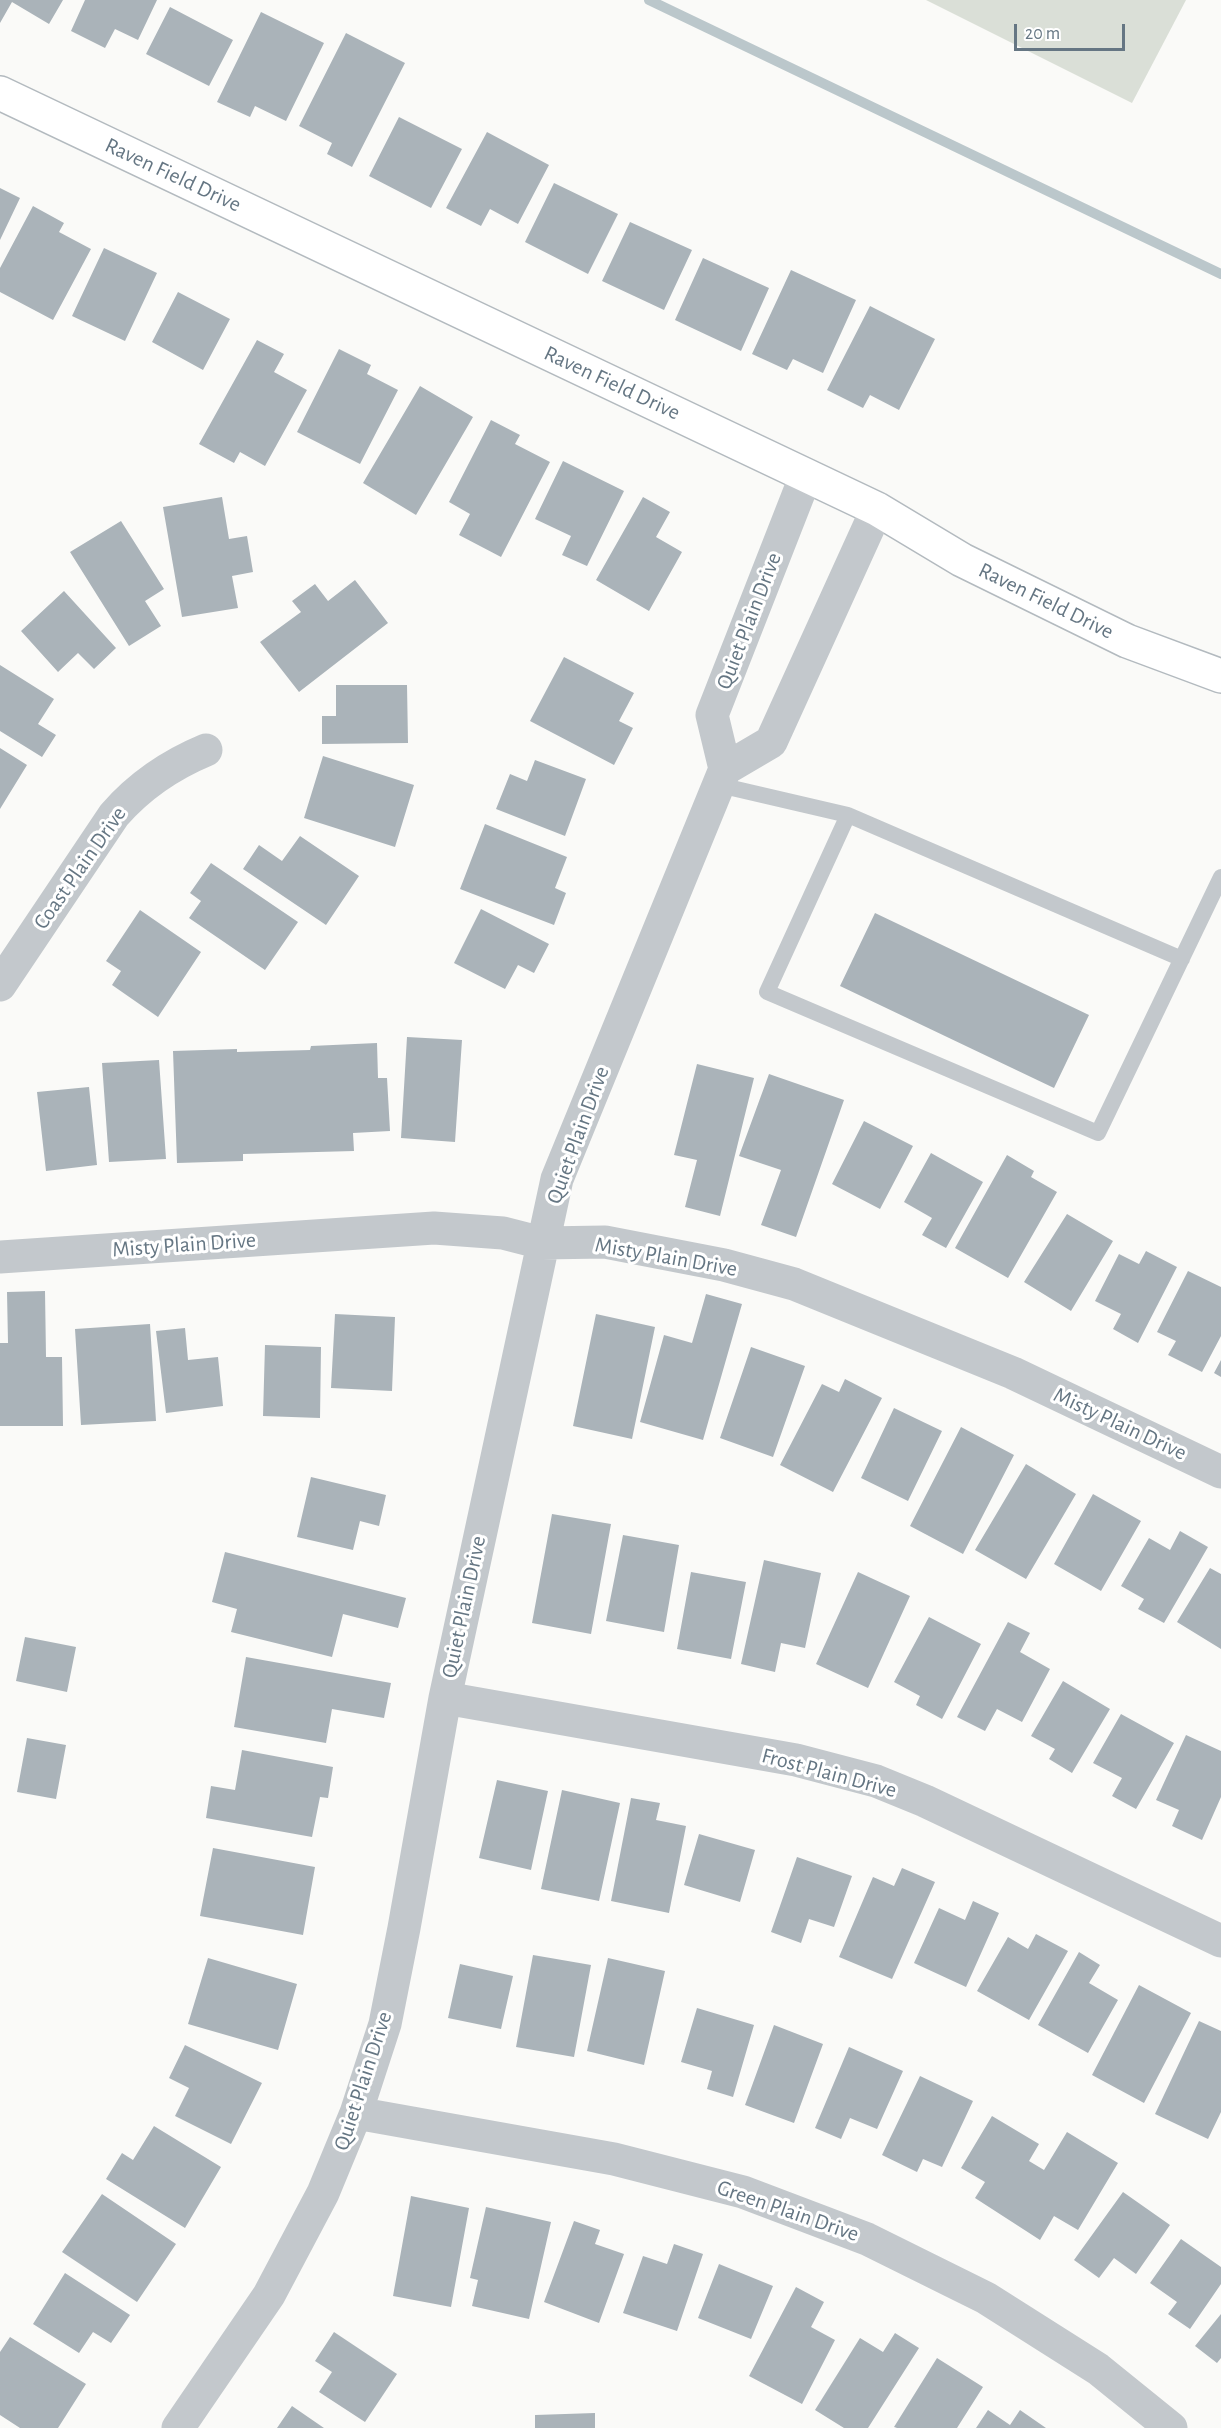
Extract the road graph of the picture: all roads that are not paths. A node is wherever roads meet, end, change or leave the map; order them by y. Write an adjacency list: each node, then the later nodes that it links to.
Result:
1 (0, 93): 2 (street, Raven Field Drive)
2 (806, 475): 3 (street, Raven Field Drive); 6 (street, Quiet Plain Drive)
3 (877, 509): 4 (street, Raven Field Drive); 6 (street)
4 (1221, 676)
5 (206, 750): 10 (street, Coast Plain Drive)
6 (722, 777): 7 (lane); 11 (street, Quiet Plain Drive)
7 (848, 815): 9 (lane); 9 (lane)
8 (1221, 877): 9 (lane)
9 (1182, 959)
10 (0, 985)
11 (542, 1243): 12 (street, Misty Plain Drive); 13 (street, Misty Plain Drive); 14 (street, Quiet Plain Drive)
12 (0, 1257)
13 (1221, 1472)
14 (445, 1698): 15 (street, Frost Plain Drive); 16 (street, Quiet Plain Drive)
15 (1221, 1941)
16 (356, 2113): 17 (street, Quiet Plain Drive); 18 (street, Green Plain Drive)
17 (178, 2428)
18 (1171, 2428)

